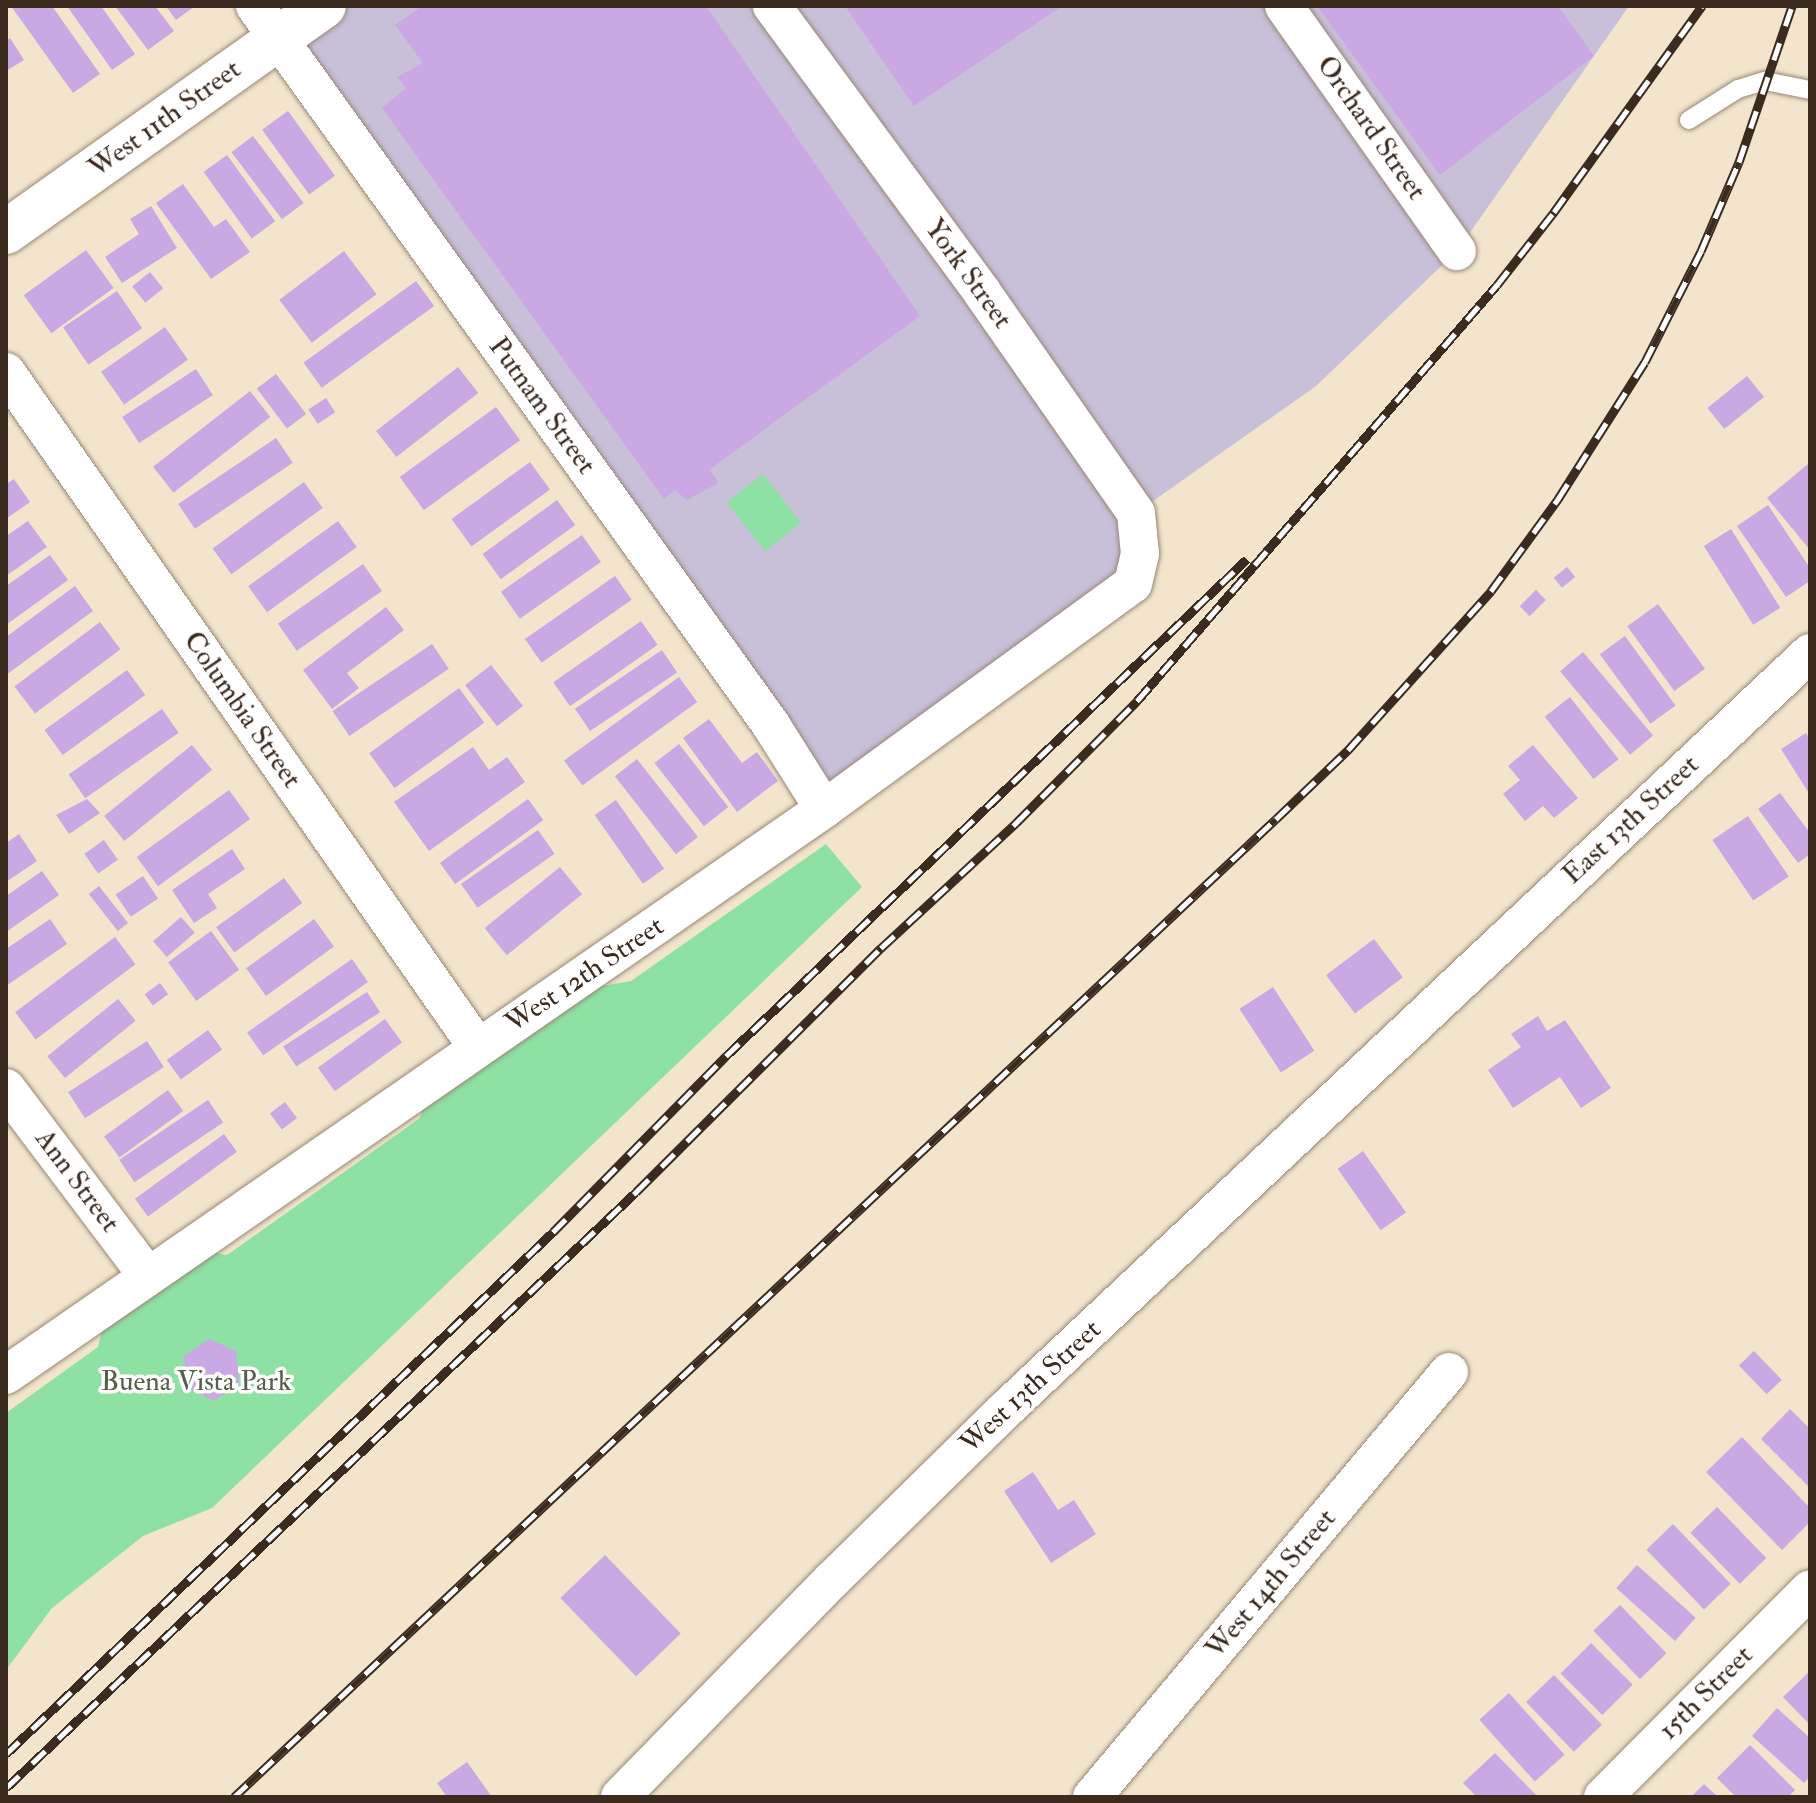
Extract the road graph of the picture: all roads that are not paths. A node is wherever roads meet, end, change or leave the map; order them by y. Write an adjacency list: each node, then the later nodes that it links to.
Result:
1 (324, 6): 4 (main road, West 11th Street)
2 (772, 6): 10 (street, York Street)
3 (1284, 6): 8 (street, Orchard Street)
4 (267, 22): 7 (main road, West 11th Street); 12 (street, Putnam Street)
5 (1810, 90): 6 (lane)
6 (1689, 120)
7 (6, 232)
8 (1457, 251)
9 (6, 372): 14 (street, Columbia Street)
10 (1140, 554): 12 (street, West 12th Street)
11 (1810, 653): 13 (street, East 13th Street)
12 (824, 809): 14 (street, West 12th Street)
13 (1451, 987): 20 (street, West 13th Street)
14 (478, 1048): 16 (street, West 12th Street)
15 (6, 1088): 16 (street, Ann Street)
16 (147, 1275): 18 (street, West 12th Street)
17 (1449, 1372): 21 (street, West 14th Street)
18 (6, 1375)
19 (1810, 1589): 22 (street, 15th Street)
20 (620, 1797)
21 (1092, 1797)
22 (1603, 1797)

